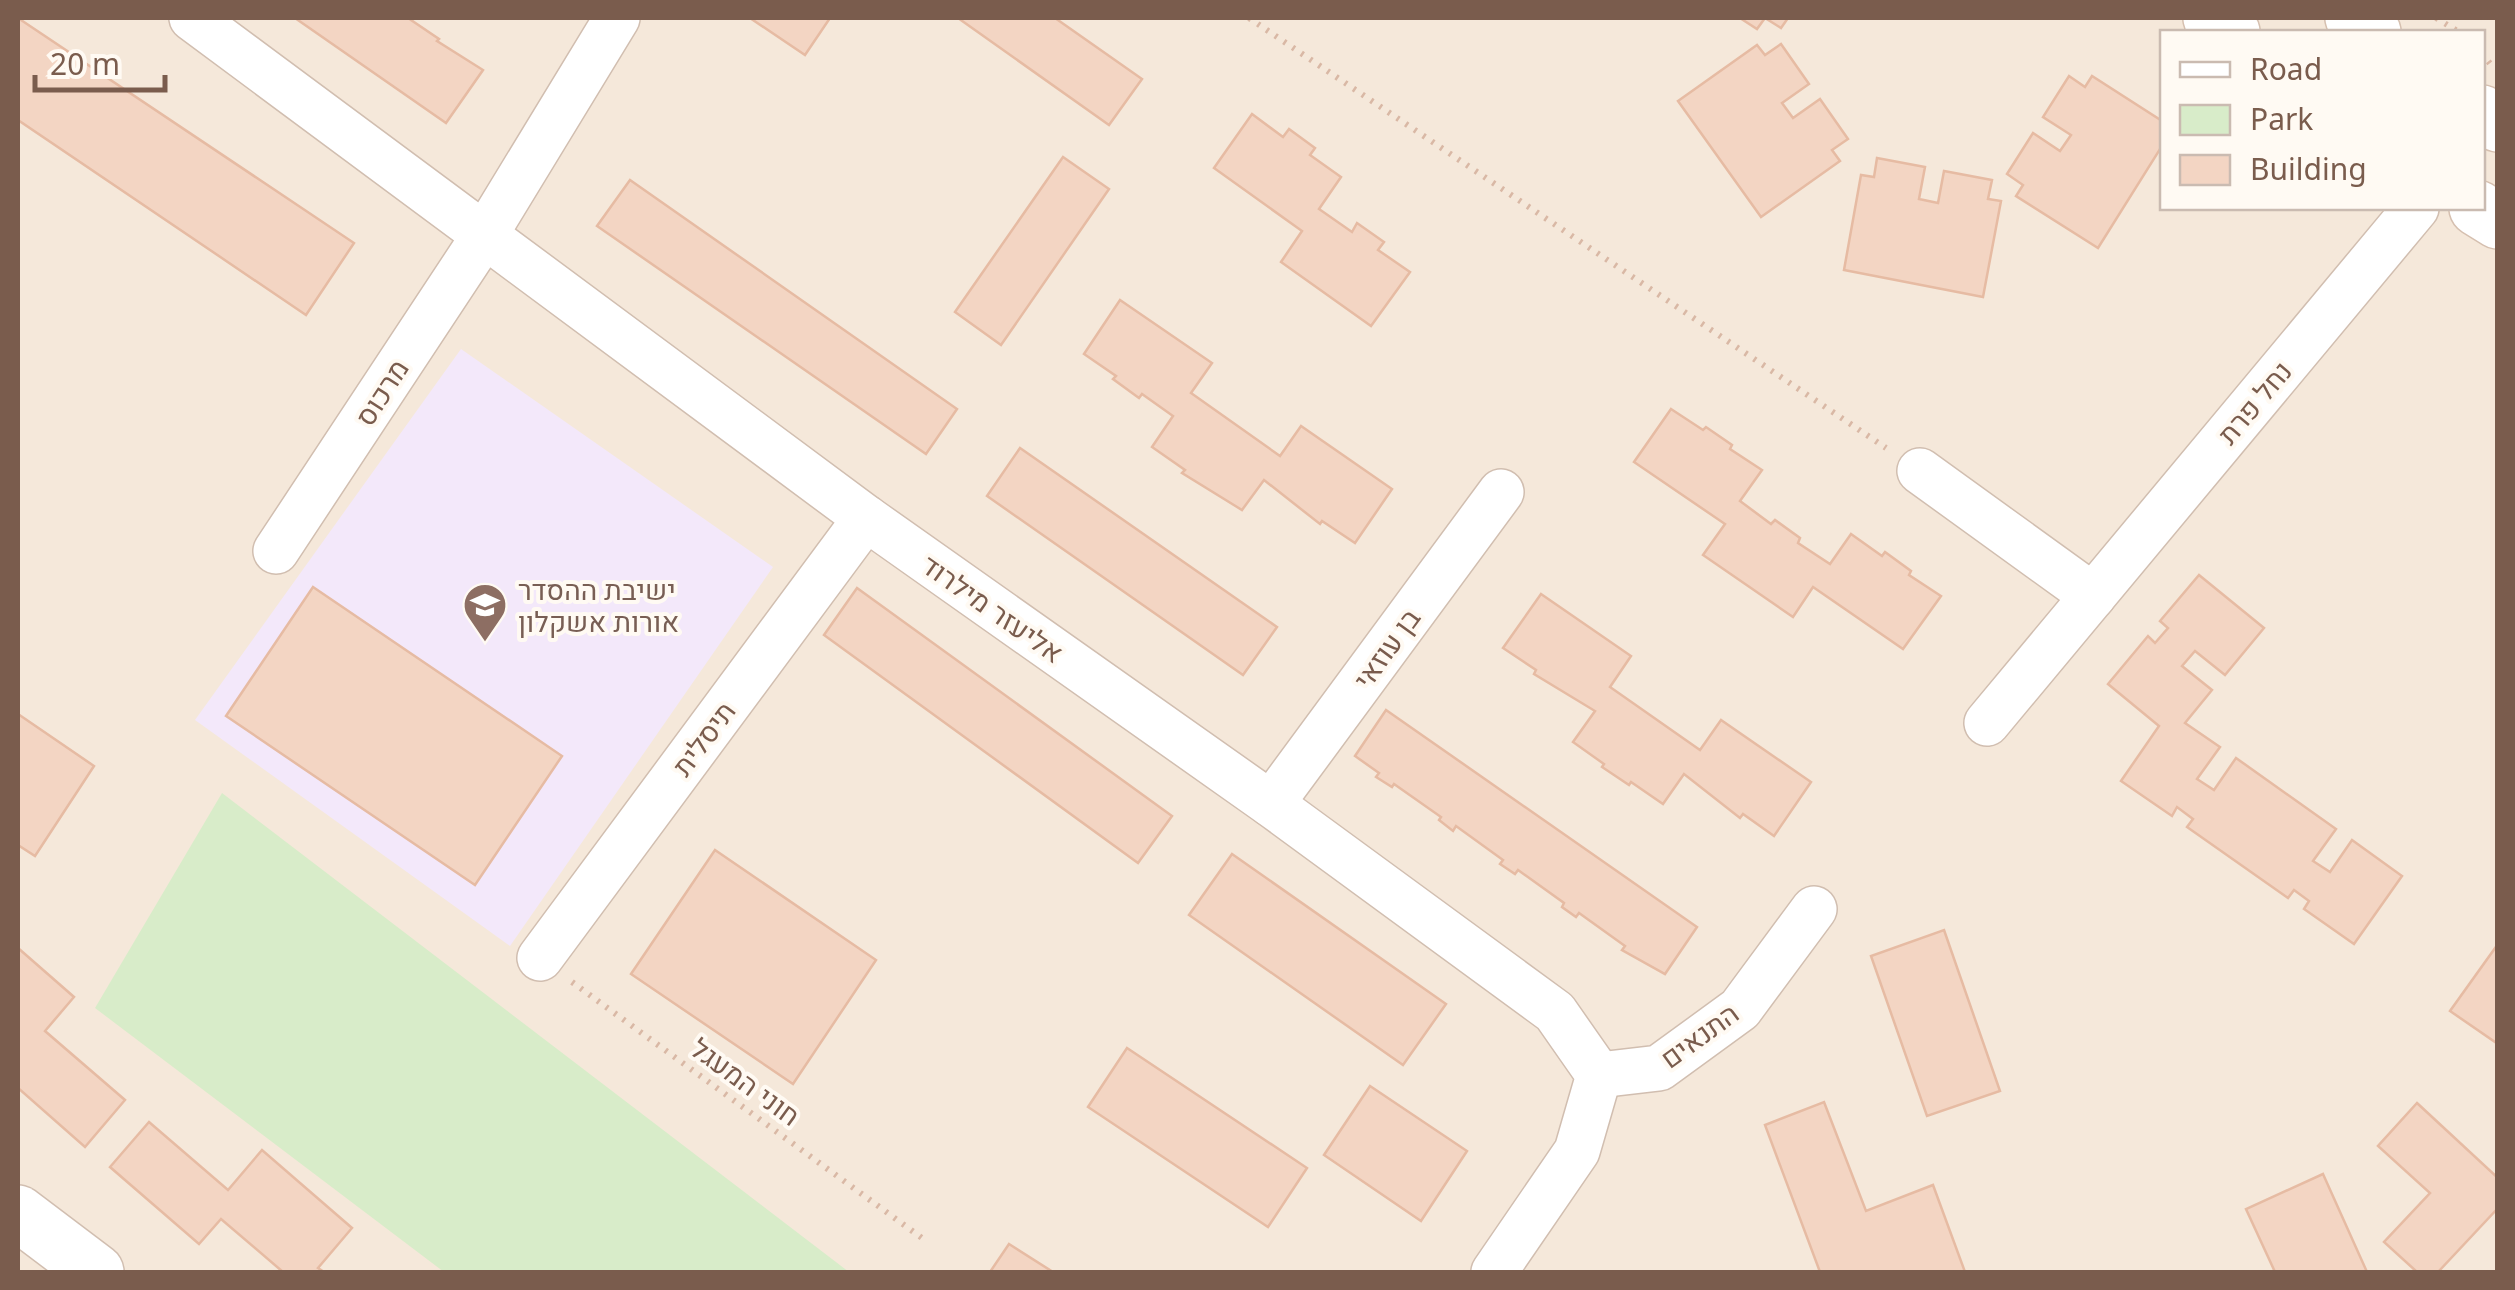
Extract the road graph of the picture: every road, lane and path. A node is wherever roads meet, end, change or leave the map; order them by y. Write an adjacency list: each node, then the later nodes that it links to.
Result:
1 (192, 18): 5 (street, אליעזר מילרוד)
2 (617, 18): 5 (street, מרכוס)
3 (1249, 18): 6 (path)
4 (2414, 210): 10 (street, נחל פרת)
5 (486, 233): 8 (street, אליעזר מילרוד); 9 (street, מרכוס)
6 (1920, 470): 10 (street)
7 (1501, 492): 12 (street, בן עוזאי)
8 (866, 518): 12 (street, אליעזר מילרוד); 14 (street, תיסלית)
9 (276, 551)
10 (2093, 596): 11 (street, נחל פרת)
11 (1987, 723)
12 (1271, 804): 15 (street, אליעזר מילרוד)
13 (1814, 909): 15 (street, התנאים)
14 (540, 958): 17 (path, חוני המעגל)
15 (1598, 1076): 19 (street)
16 (18, 1213): 18 (street)
17 (926, 1241)
18 (96, 1272)
19 (1494, 1272)

